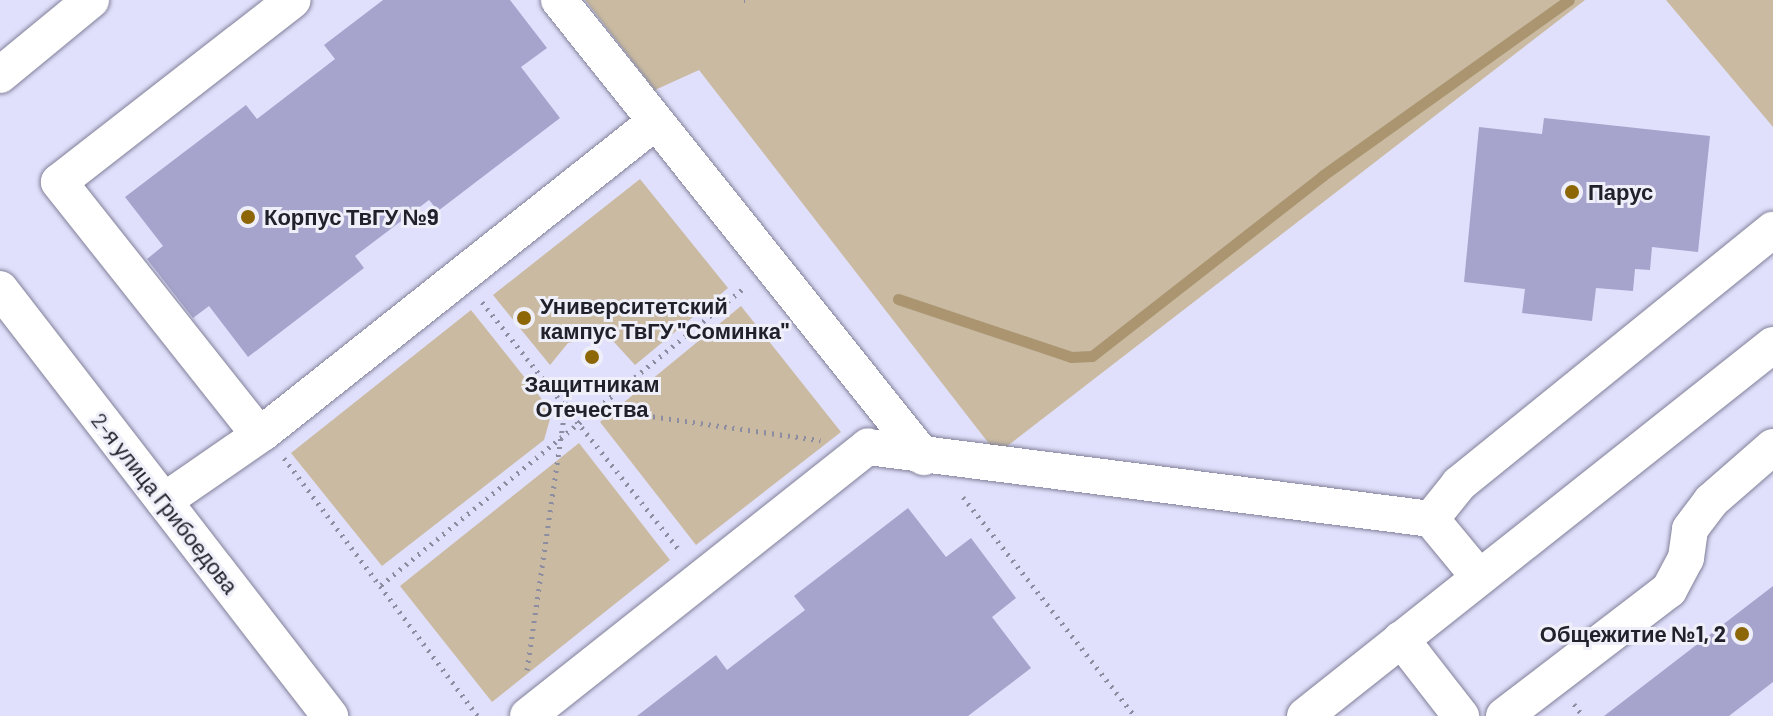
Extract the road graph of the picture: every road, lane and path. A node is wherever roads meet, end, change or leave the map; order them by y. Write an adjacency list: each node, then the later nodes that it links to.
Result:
1 (91, 0): 4 (street)
2 (293, 0): 14 (street)
3 (559, 0): 5 (street)
4 (0, 75)
5 (655, 122): 7 (street); 8 (street)
6 (1773, 230): 20 (street)
7 (771, 265): 12 (path); 18 (street)
8 (461, 276): 11 (path); 14 (street)
9 (0, 289): 19 (street, 2-я улица Грибоедова)
10 (1773, 345): 21 (street)
11 (566, 404): 12 (path); 13 (path); 15 (path)
12 (600, 407): 13 (path); 16 (path)
13 (580, 423): 15 (path); 22 (path)
14 (261, 432): 19 (street); 23 (path)
15 (559, 440): 23 (path); 25 (path)
16 (868, 447): 18 (street); 22 (street)
17 (1773, 447): 31 (street)
18 (924, 457): 20 (street); 28 (path)
19 (164, 501): 26 (street, 2-я улица Грибоедова)
20 (1431, 519): 21 (street)
21 (1479, 577): 24 (street)
22 (701, 578): 25 (street)
23 (381, 585): 27 (path)
24 (1401, 639): 29 (street); 30 (street)
25 (526, 701)
26 (330, 716)
27 (478, 716)
28 (1135, 716)
29 (1305, 716)
30 (1461, 716)
31 (1504, 716)

